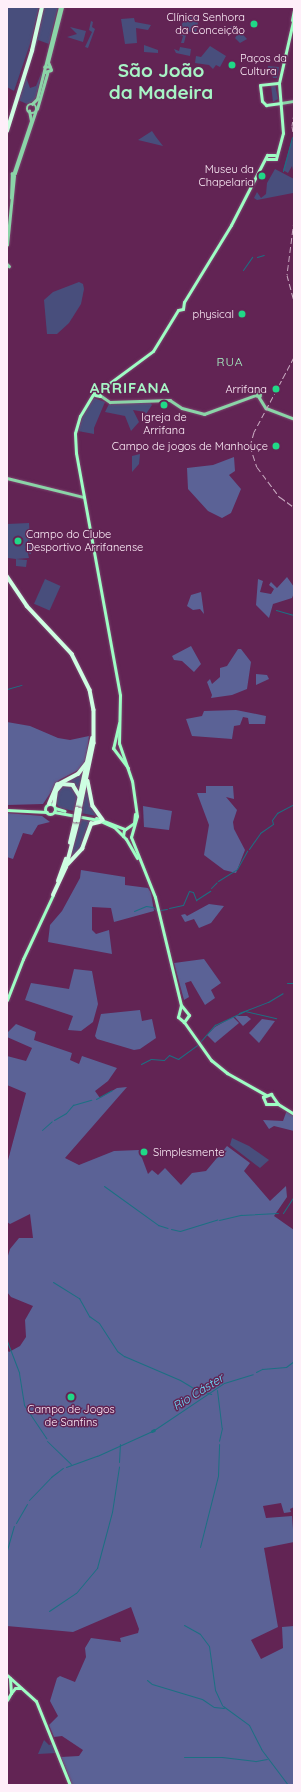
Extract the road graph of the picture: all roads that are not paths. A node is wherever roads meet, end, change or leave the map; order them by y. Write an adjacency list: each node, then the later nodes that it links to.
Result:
1 (42, 7): 10 (highway)
2 (61, 7): 6 (main road); 7 (main road)
3 (294, 10): 5 (main road)
4 (294, 18): 5 (main road)
5 (287, 48): 9 (main road)
6 (45, 67): 7 (main road); 8 (main road)
7 (50, 68): 8 (main road)
8 (46, 72): 13 (main road); 14 (main road)
9 (278, 83): 12 (main road); 12 (main road)
10 (16, 100): 16 (highway); 17 (highway)
11 (294, 102): 12 (main road)
12 (281, 103): 21 (main road)
13 (32, 104): 14 (main road); 15 (main road)
14 (36, 110): 15 (main road); 18 (main road)
15 (29, 111): 18 (main road)
16 (7, 126)
17 (7, 131)
18 (14, 174): 19 (main road); 20 (main road)
19 (7, 238)
20 (7, 245)
21 (100, 391): 22 (main road); 23 (main road)
22 (95, 395): 23 (main road); 26 (main road)
23 (100, 395): 24 (main road)
24 (294, 419)
25 (7, 478): 26 (main road)
26 (84, 498): 28 (main road)
27 (7, 577): 29 (highway)
28 (119, 724): 30 (main road); 31 (main road)
29 (94, 733): 34 (highway); 36 (highway)
30 (119, 743): 31 (main road); 32 (main road)
31 (113, 745): 33 (main road)
32 (122, 751): 33 (main road); 35 (main road)
33 (116, 754): 35 (main road)
34 (89, 760): 37 (highway); 38 (highway)
35 (129, 768): 45 (main road)
36 (88, 777): 40 (highway); 47 (highway)
37 (79, 802): 39 (highway); 40 (highway)
38 (48, 805): 39 (main road); 42 (main road); 43 (main road)
39 (54, 806): 44 (main road); 47 (main road)
40 (79, 809): 46 (highway, bridge)
41 (7, 810): 42 (main road)
42 (36, 810): 43 (main road)
43 (46, 812): 44 (main road)
44 (54, 812): 47 (main road)
45 (136, 812): 48 (main road); 50 (main road)
46 (76, 821): 52 (highway); 54 (highway)
47 (102, 821): 48 (main road); 49 (main road); 52 (highway)
48 (126, 829): 49 (main road); 50 (main road)
49 (123, 836): 51 (main road)
50 (132, 836): 51 (main road); 53 (main road)
51 (126, 839): 53 (main road)
52 (66, 867): 54 (highway)
53 (149, 879): 56 (main road)
54 (53, 895): 55 (main road)
55 (7, 1000)
56 (181, 1005): 57 (main road); 58 (main road)
57 (185, 1011): 58 (main road); 59 (main road)
58 (179, 1012): 59 (main road)
59 (186, 1021): 60 (main road)
60 (264, 1096): 61 (main road); 62 (main road)
61 (274, 1099): 62 (main road); 63 (main road)
62 (272, 1104): 63 (main road)
63 (278, 1104): 64 (main road)
64 (294, 1114)
65 (9, 1677): 66 (main road)
66 (14, 1684): 67 (main road); 68 (main road); 69 (main road)
67 (16, 1688): 68 (main road); 69 (main road)
68 (22, 1688): 71 (main road)
69 (11, 1693): 70 (main road)
70 (7, 1700)
71 (70, 1785)

